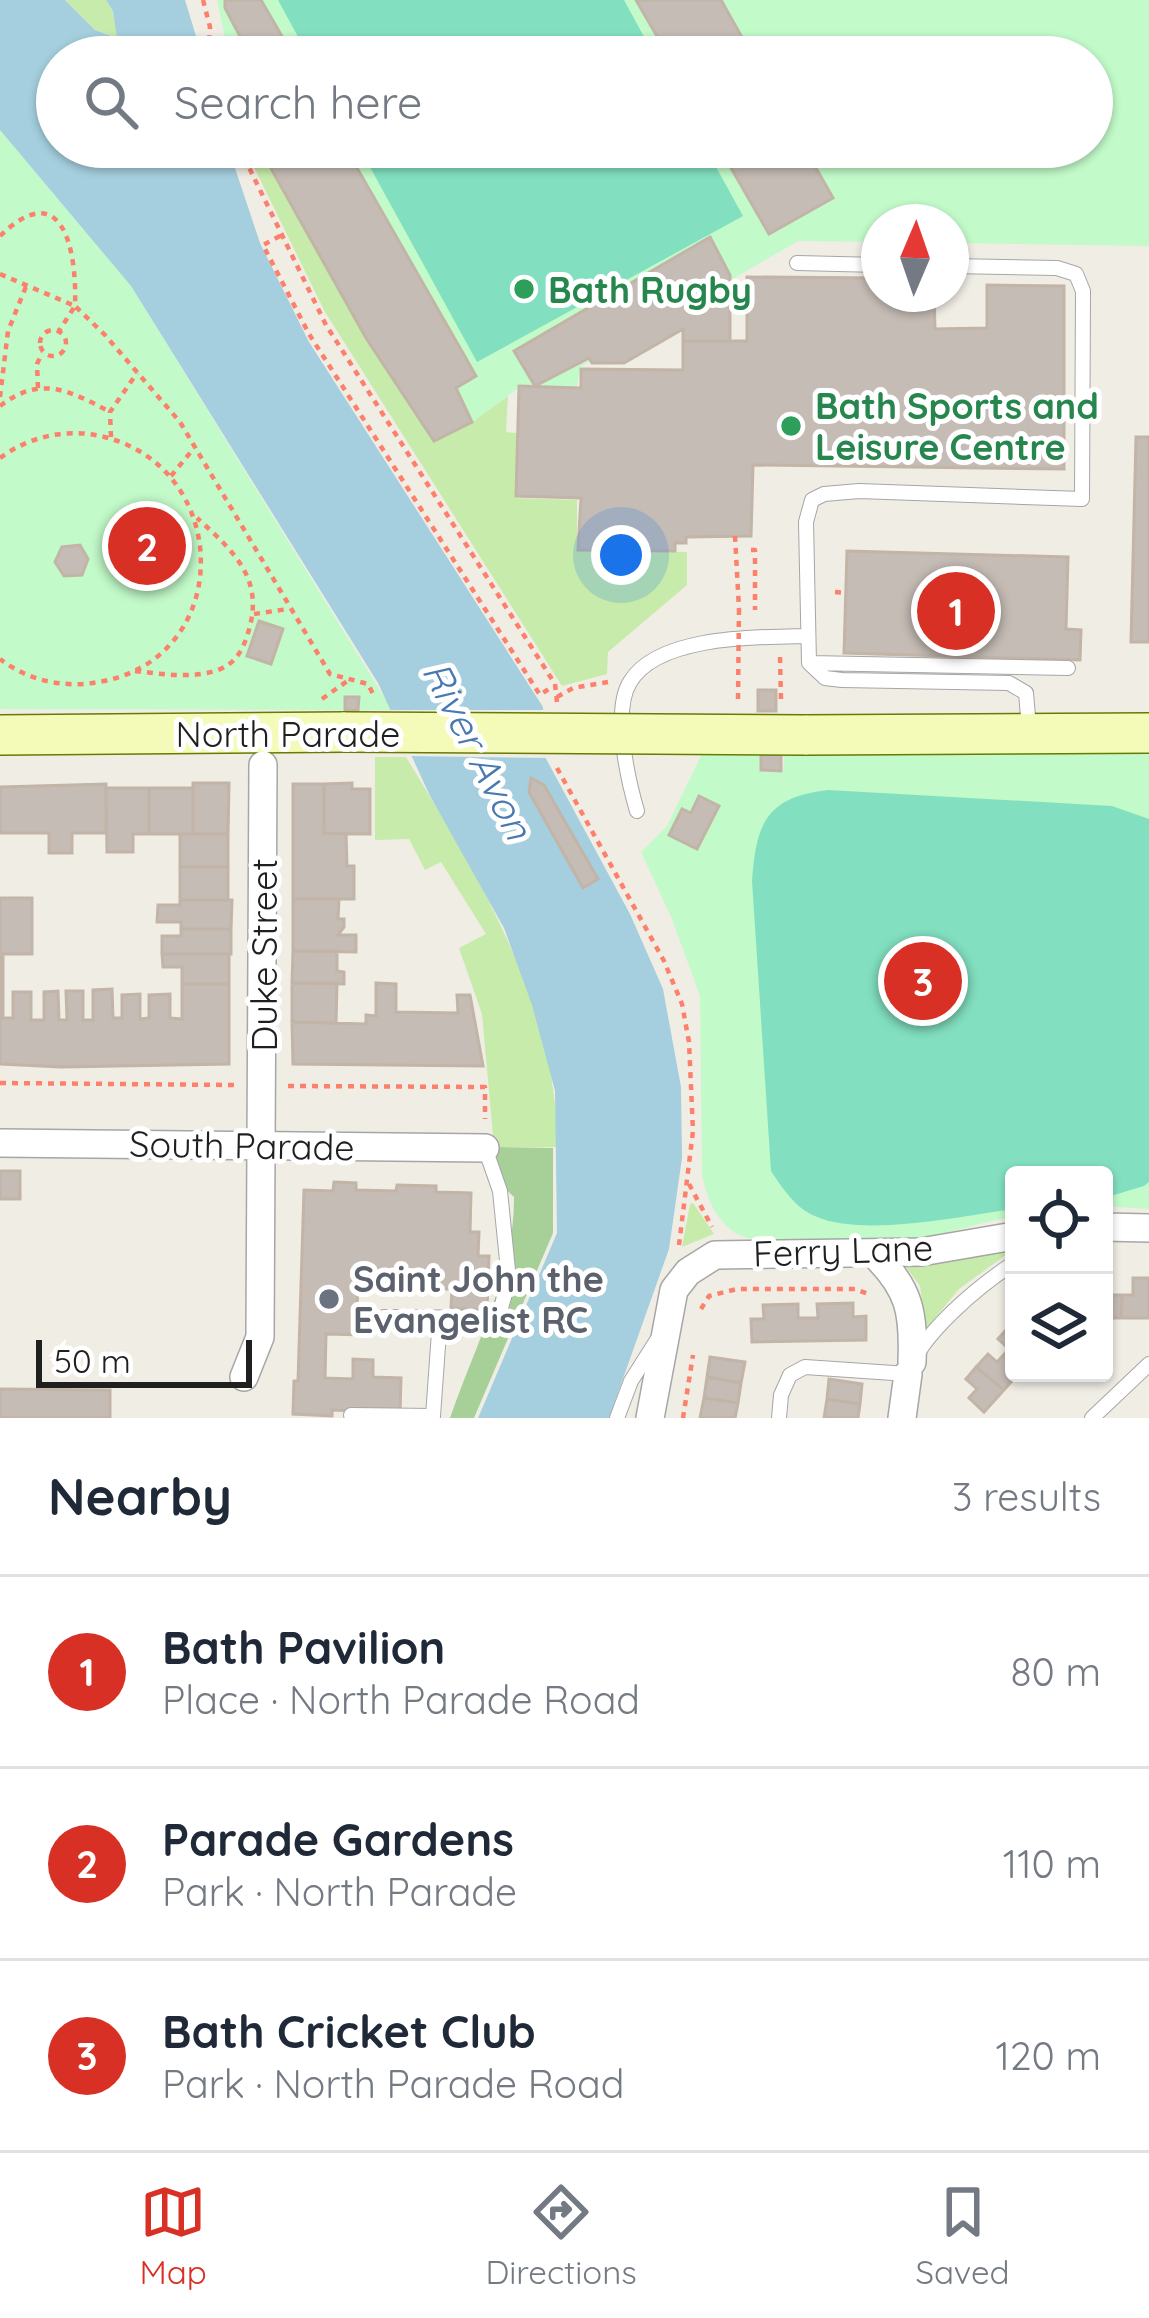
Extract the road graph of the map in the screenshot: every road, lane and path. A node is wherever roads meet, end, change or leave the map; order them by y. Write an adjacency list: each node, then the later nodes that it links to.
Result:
1 (203, 0): 2 (path)
2 (209, 36)
3 (249, 168): 5 (path)
4 (0, 236): 11 (path)
5 (280, 236): 18 (path); 19 (path)
6 (796, 263): 7 (lane)
7 (861, 265)
8 (969, 266): 34 (lane)
9 (0, 274): 10 (path)
10 (27, 284): 11 (path); 16 (path)
11 (75, 306): 12 (path); 14 (path)
12 (59, 331): 13 (path); 13 (path)
13 (43, 352): 15 (path)
14 (137, 373): 17 (path); 23 (path)
15 (38, 388): 16 (path); 17 (path)
16 (0, 401)
17 (110, 412): 21 (path)
18 (382, 412): 19 (path); 20 (path)
19 (366, 423): 22 (path)
20 (395, 435): 22 (path); 43 (path)
21 (111, 438): 24 (path); 25 (path)
22 (380, 445): 43 (path)
23 (194, 447): 25 (path); 31 (path)
24 (0, 458)
25 (171, 476): 26 (path)
26 (195, 516): 33 (path); 40 (path)
27 (734, 536): 46 (path, bridge)
28 (752, 550): 32 (path)
29 (835, 592): 30 (path)
30 (846, 593)
31 (288, 609): 33 (path); 45 (path)
32 (755, 610)
33 (254, 614): 40 (path)
34 (807, 636): 35 (lane); 37 (lane)
35 (779, 637): 44 (path); 53 (lane)
36 (0, 659): 38 (path)
37 (809, 663): 39 (lane); 48 (lane)
38 (10, 667): 40 (path); 41 (path)
39 (1068, 668)
40 (135, 670)
41 (0, 675)
42 (608, 682): 47 (path)
43 (555, 684): 47 (path)
44 (781, 688)
45 (378, 704)
46 (738, 707)
47 (564, 711): 48 (street, North Parade, bridge); 50 (street, North Parade, bridge)
48 (1029, 733): 49 (street, North Parade)
49 (1149, 733)
50 (0, 735)
51 (263, 765): 55 (street, Duke Street)
52 (557, 769): 59 (path)
53 (637, 812)
54 (0, 1083): 55 (path)
55 (263, 1085): 57 (street, Duke Street); 58 (path)
56 (0, 1143): 57 (street, South Parade)
57 (263, 1145): 58 (street, South Parade); 75 (street, Duke Street)
58 (485, 1148): 70 (lane)
59 (689, 1184): 63 (path); 66 (path)
60 (1113, 1226): 61 (street)
61 (1149, 1228)
62 (1005, 1238): 64 (street, Ferry Lane)
63 (735, 1252): 64 (street, Ferry Lane); 66 (street, Ferry Lane)
64 (874, 1254): 74 (street)
65 (1005, 1270): 74 (lane)
66 (680, 1280): 71 (street)
67 (874, 1297): 68 (path)
68 (701, 1308)
69 (383, 1316): 70 (lane)
70 (440, 1318): 76 (lane)
71 (667, 1326): 77 (lane); 78 (street)
72 (693, 1352): 79 (path)
73 (1149, 1364): 82 (lane)
74 (910, 1368): 80 (lane); 81 (street)
75 (244, 1377)
76 (351, 1415)
77 (617, 1418)
78 (650, 1418)
79 (682, 1418)
80 (778, 1418)
81 (902, 1418)
82 (1092, 1418)

